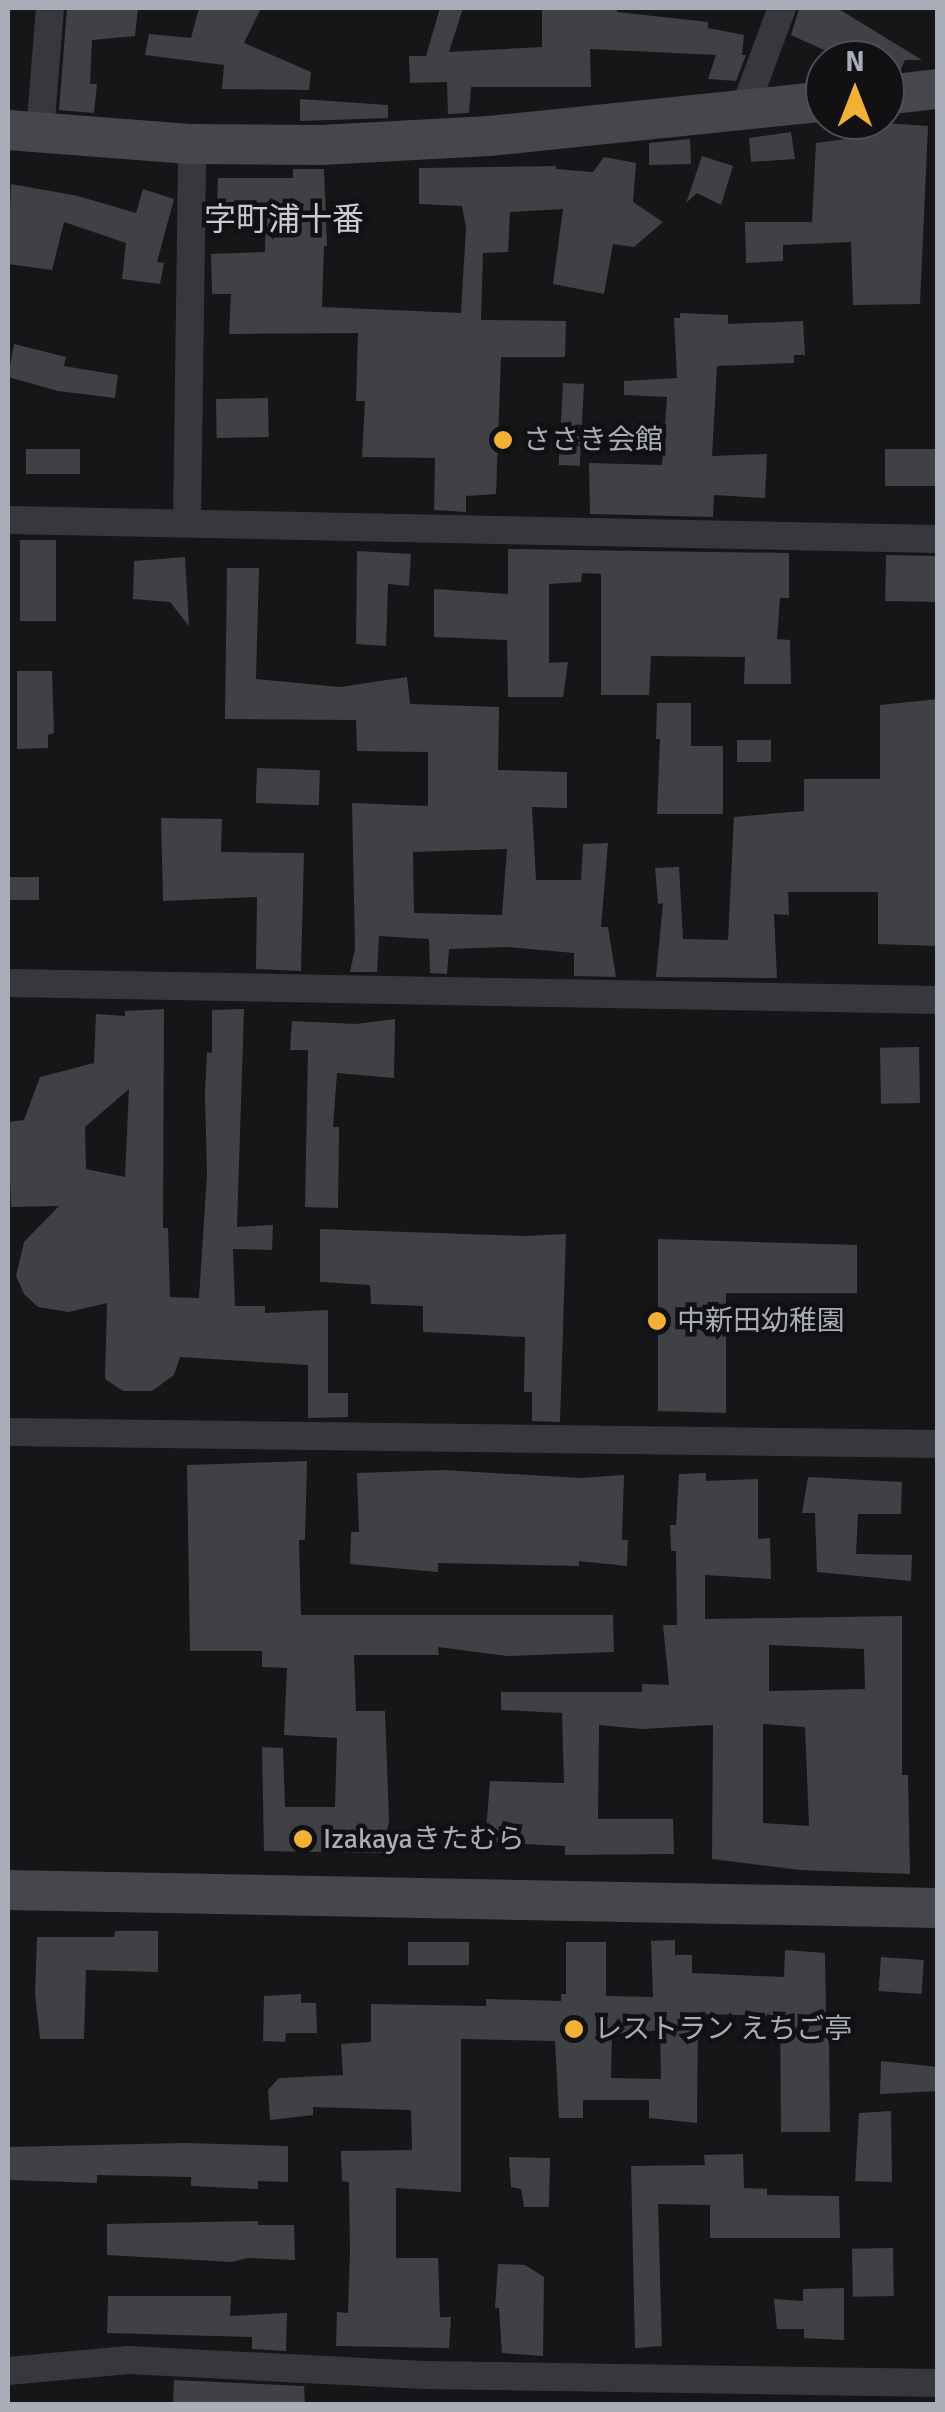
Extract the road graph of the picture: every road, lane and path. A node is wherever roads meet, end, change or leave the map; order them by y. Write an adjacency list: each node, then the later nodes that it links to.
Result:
1 (50, 8): 7 (street)
2 (782, 8): 6 (street)
3 (938, 89): 4 (street)
4 (905, 93)
5 (805, 103): 6 (street)
6 (744, 110): 8 (street)
7 (24, 130): 8 (street)
8 (192, 144): 10 (street)
9 (8, 520): 10 (street)
10 (187, 523): 11 (street)
11 (938, 539)
12 (8, 983): 13 (street)
13 (938, 1000)
14 (8, 1432): 15 (street)
15 (938, 1444)
16 (8, 1890): 17 (street)
17 (938, 1908)
18 (8, 2371): 19 (street)
19 (938, 2382)

